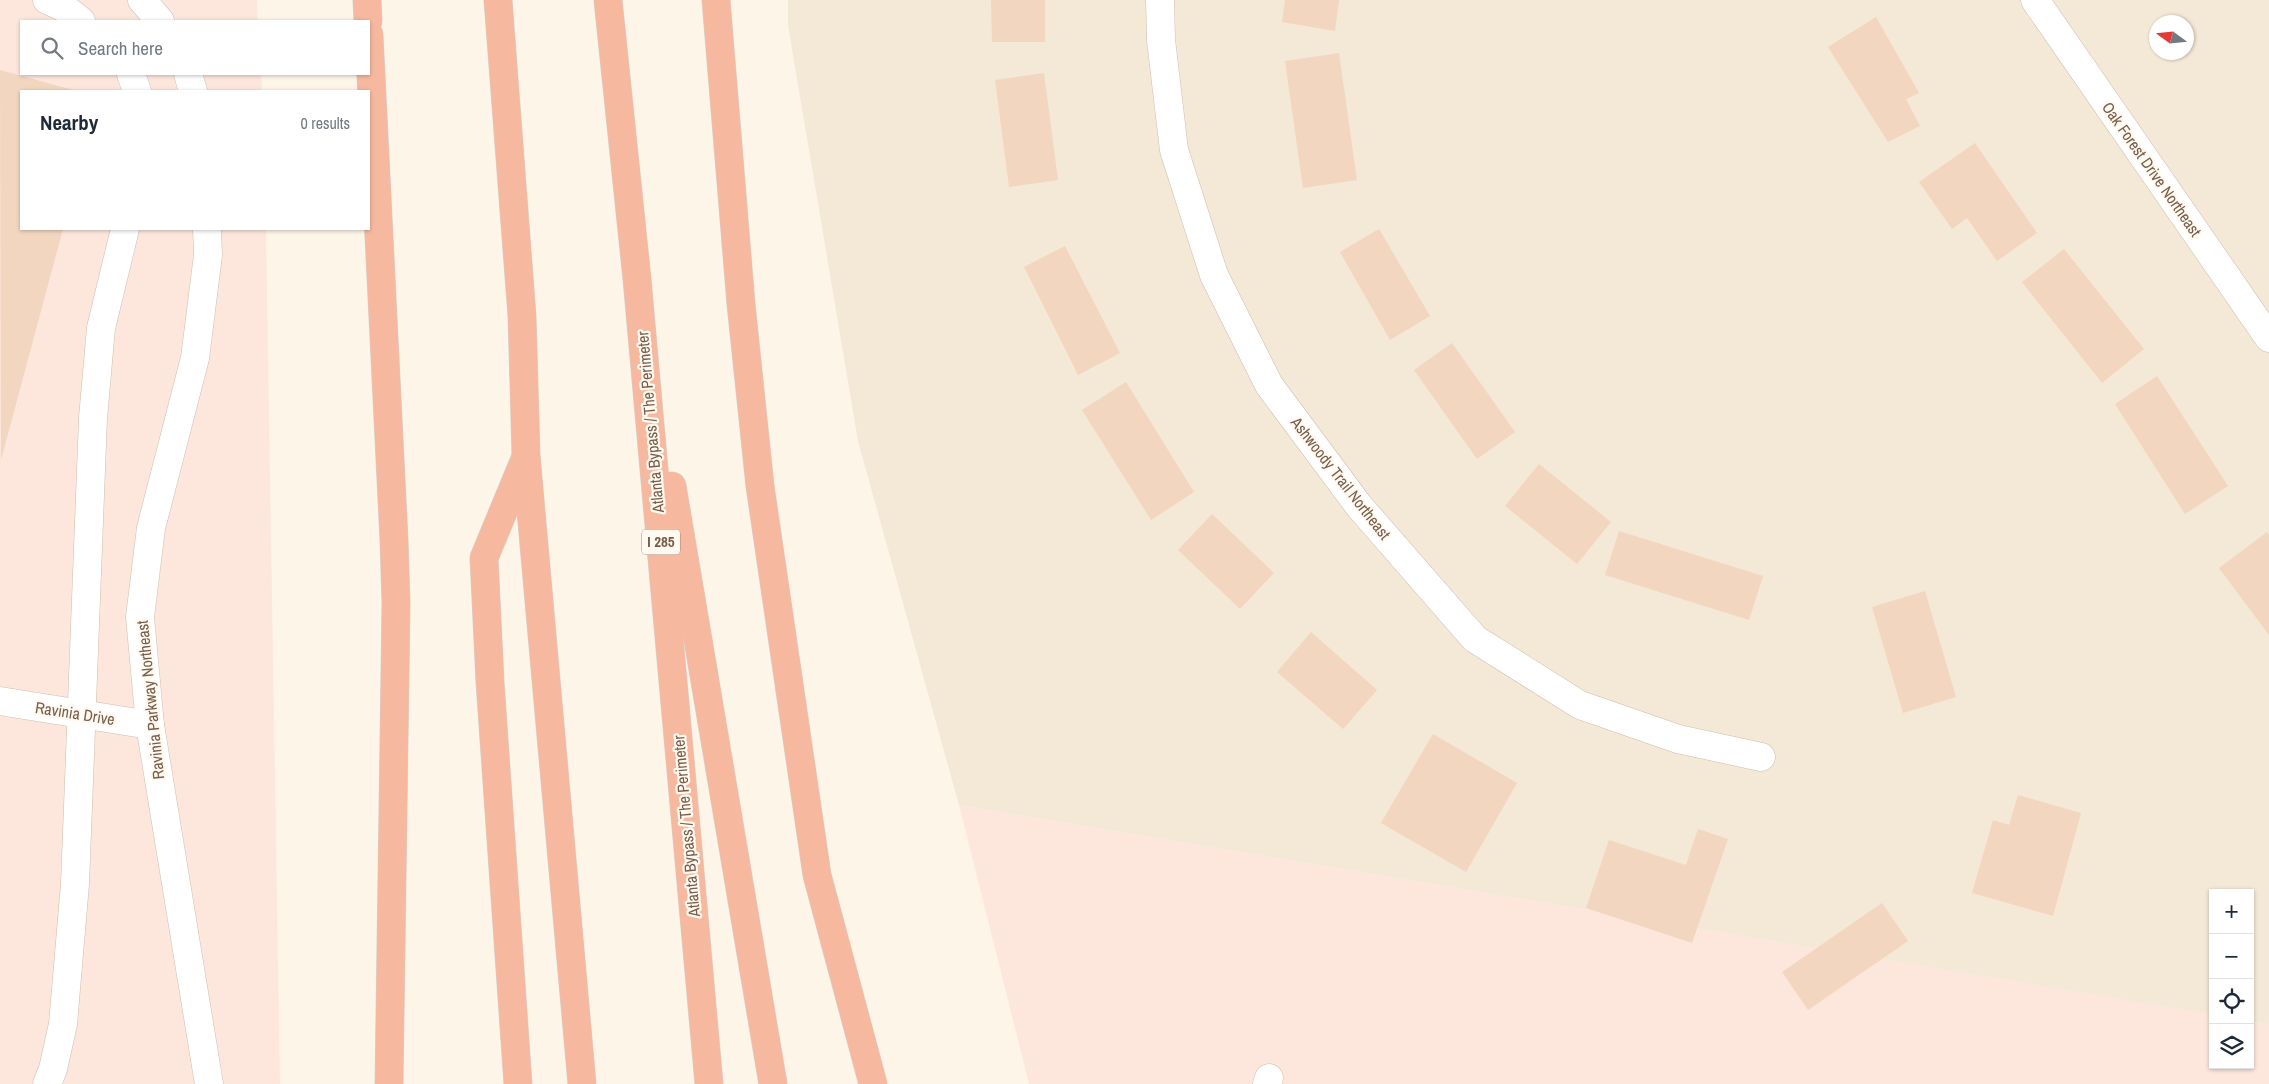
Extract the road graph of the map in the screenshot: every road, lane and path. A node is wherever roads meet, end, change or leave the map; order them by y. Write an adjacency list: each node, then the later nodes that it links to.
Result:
1 (47, 0): 9 (street)
2 (142, 0): 10 (street)
3 (367, 0): 11 (highway)
4 (498, 0): 21 (highway)
5 (608, 0): 19 (highway, Atlanta Bypass / The Perimeter / I 285)
6 (716, 0): 33 (highway)
7 (1160, 0): 25 (street, Ashwoody Trail Northeast)
8 (2035, 0): 20 (street, Oak Forest Drive Northeast)
9 (79, 20)
10 (159, 20)
11 (368, 20)
12 (370, 55): 28 (highway)
13 (131, 75): 15 (street)
14 (188, 75): 16 (street)
15 (136, 90)
16 (193, 90)
17 (125, 230): 23 (street)
18 (207, 230): 24 (street, Ravinia Parkway Northeast)
19 (637, 278): 31 (highway, Atlanta Bypass / The Perimeter / I 285); 32 (highway)
20 (2269, 338)
21 (526, 455): 29 (highway); 30 (highway)
22 (0, 701): 23 (street, Ravinia Drive)
23 (82, 714): 24 (street, Ravinia Drive); 26 (street)
24 (150, 725): 27 (street, Ravinia Parkway Northeast)
25 (1761, 757)
26 (46, 1084)
27 (209, 1084)
28 (388, 1084)
29 (518, 1084)
30 (582, 1084)
31 (709, 1084)
32 (773, 1084)
33 (874, 1084)

